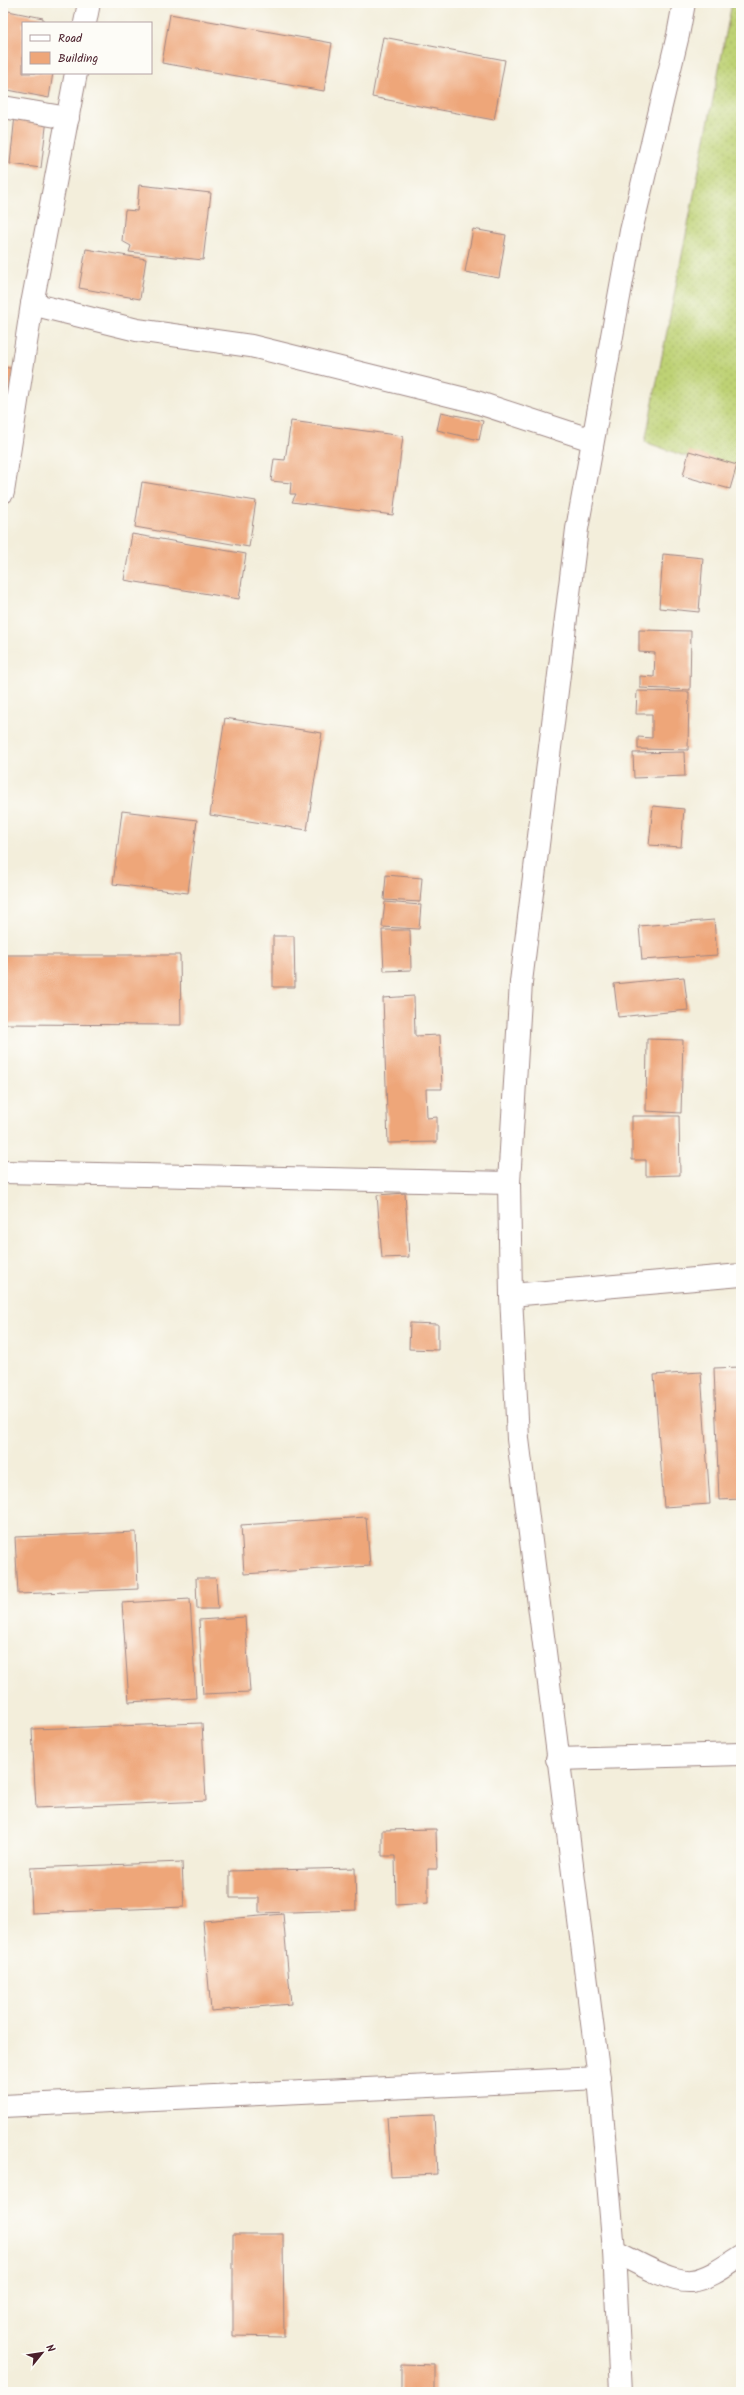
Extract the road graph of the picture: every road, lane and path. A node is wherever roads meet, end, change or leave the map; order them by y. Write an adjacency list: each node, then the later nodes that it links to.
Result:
1 (89, 3): 3 (street)
2 (684, 3): 8 (street)
3 (85, 22)
4 (76, 74): 6 (street)
5 (3, 107): 6 (street)
6 (68, 118): 7 (street)
7 (32, 304): 8 (street); 9 (street)
8 (592, 440): 11 (street)
9 (3, 492)
10 (3, 1172): 11 (street)
11 (509, 1183): 13 (street)
12 (741, 1275): 13 (street)
13 (511, 1295): 15 (street)
14 (741, 1754): 15 (street)
15 (557, 1759): 16 (street)
16 (599, 2078): 17 (street); 18 (street)
17 (3, 2106)
18 (614, 2251): 19 (street); 20 (street)
19 (741, 2256)
20 (621, 2392)

